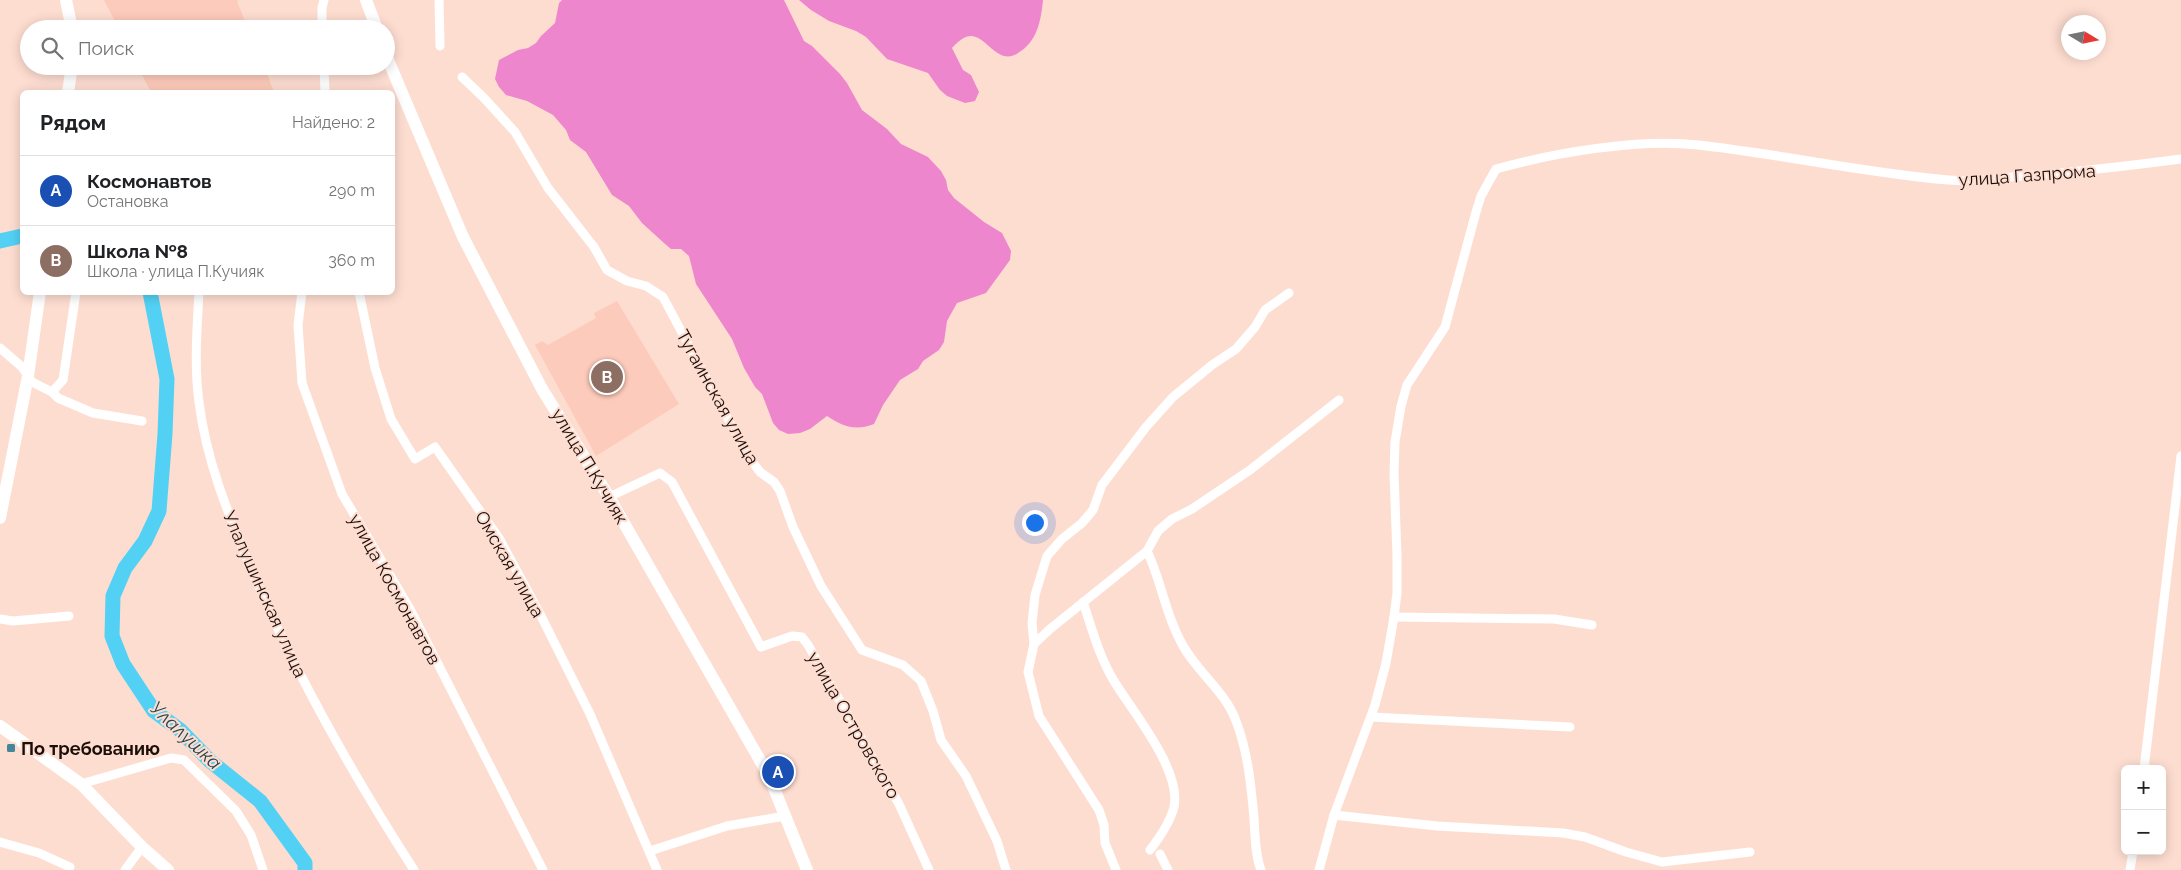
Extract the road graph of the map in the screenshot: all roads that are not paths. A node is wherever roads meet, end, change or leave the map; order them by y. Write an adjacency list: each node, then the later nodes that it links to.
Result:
1 (66, 0): 5 (street)
2 (324, 0): 6 (street)
3 (366, 0): 7 (street)
4 (439, 0): 8 (street)
5 (70, 20)
6 (322, 20)
7 (374, 20)
8 (440, 46)
9 (71, 75): 13 (street)
10 (324, 75): 14 (street)
11 (395, 75): 28 (street, улица П.Кучияк)
12 (462, 77): 60 (street, Тугаинская улица)
13 (68, 90)
14 (325, 90)
15 (2181, 159): 33 (street, улица Газпрома)
16 (1289, 293): 36 (street)
17 (40, 295): 23 (street)
18 (76, 295): 24 (street)
19 (199, 295): 55 (street, Улалушинская улица)
20 (302, 295): 56 (street, улица Космонавтов)
21 (360, 295): 47 (street, Омская улица)
22 (0, 348): 23 (street)
23 (28, 376): 24 (street); 29 (street)
24 (52, 392): 26 (street)
25 (1339, 400): 30 (street)
26 (142, 421)
27 (2181, 456): 40 (street)
28 (609, 496): 43 (street, улица П.Кучияк); 59 (street, улица Островского)
29 (0, 518)
30 (1147, 551): 31 (street); 63 (street)
31 (1083, 602): 36 (street); 46 (street)
32 (69, 616): 34 (street)
33 (1394, 617): 35 (street); 37 (street)
34 (0, 619)
35 (1592, 625)
36 (1034, 644): 61 (street)
37 (1371, 717): 39 (street); 42 (street)
38 (0, 726): 41 (street)
39 (1570, 726)
40 (2144, 765)
41 (81, 784): 45 (street); 54 (street)
42 (1334, 814): 48 (street); 64 (street)
43 (786, 816): 47 (street); 58 (street, улица П.Кучияк)
44 (0, 842): 51 (street)
45 (142, 847): 52 (street); 53 (street)
46 (1150, 850)
47 (650, 851): 57 (street, Омская улица)
48 (1750, 852)
49 (1160, 854): 62 (street)
50 (2132, 855): 65 (street)
51 (70, 867)
52 (125, 870)
53 (168, 870)
54 (263, 870)
55 (414, 870)
56 (543, 870)
57 (658, 870)
58 (807, 870)
59 (929, 870)
60 (1006, 870)
61 (1116, 870)
62 (1168, 870)
63 (1261, 870)
64 (1319, 870)
65 (2130, 870)

